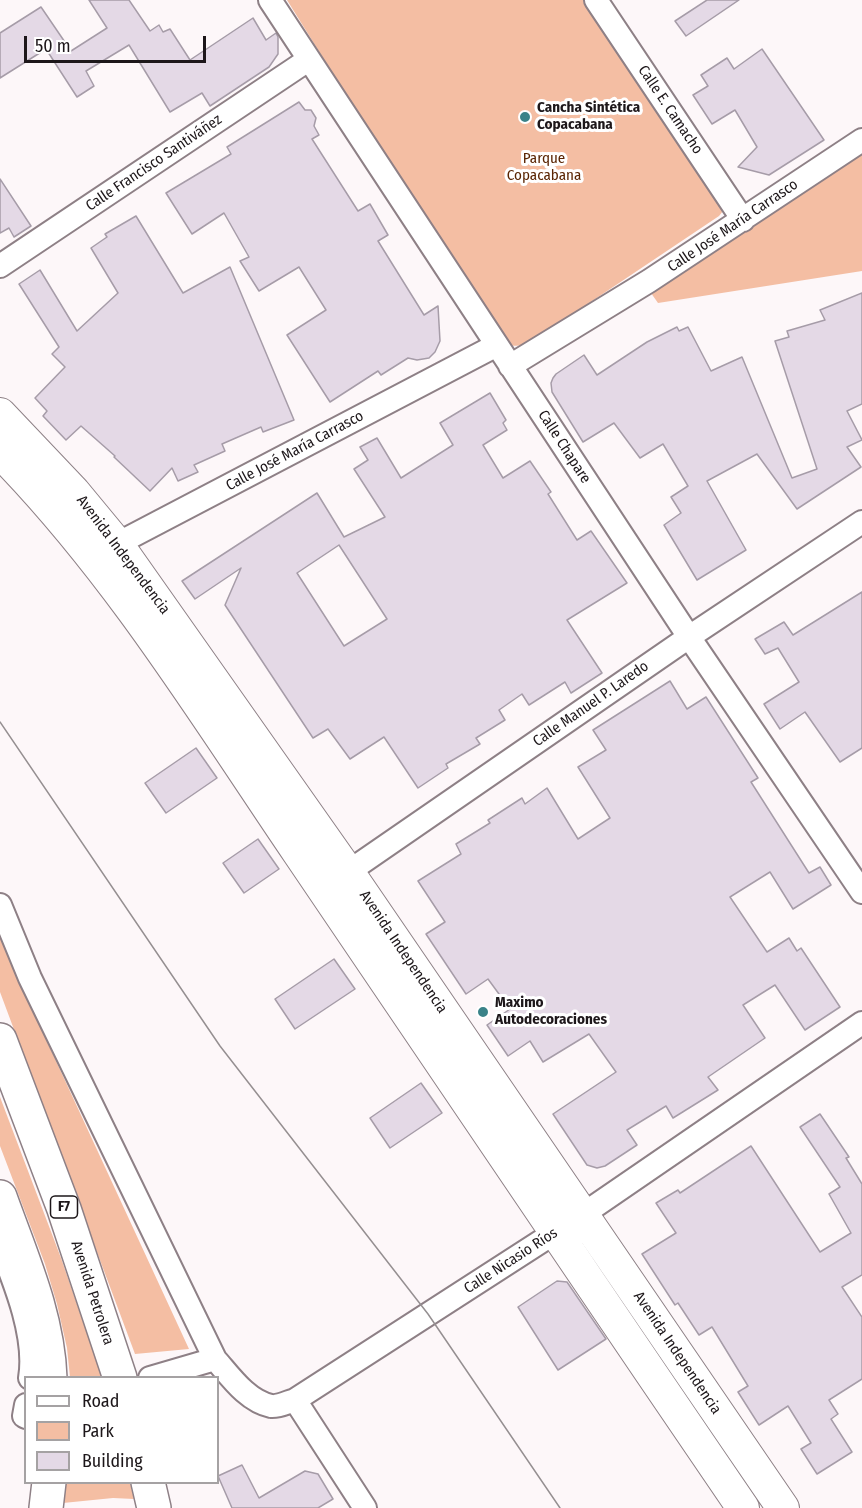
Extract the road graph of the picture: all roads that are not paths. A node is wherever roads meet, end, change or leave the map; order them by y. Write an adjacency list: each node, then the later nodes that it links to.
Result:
1 (270, 0): 3 (street, Calle Chapare)
2 (596, 0): 5 (street, Calle E. Camacho)
3 (308, 60): 6 (street, Calle Francisco Santiváñez); 7 (street, Calle Chapare)
4 (862, 140): 5 (street, Calle José María Carrasco)
5 (743, 220): 8 (street, Calle José María Carrasco)
6 (0, 266)
7 (497, 345): 8 (street, Calle Chapare); 12 (street, Calle José María Carrasco)
8 (510, 366): 13 (street, Calle Chapare)
9 (0, 414): 12 (main road, Avenida Independencia)
10 (0, 452): 12 (main road, Avenida Independencia)
11 (862, 522): 13 (street, Calle Manuel P. Laredo)
12 (107, 552): 14 (main road, Avenida Independencia)
13 (689, 636): 14 (street, Calle Manuel P. Laredo); 15 (street, Calle Chapare)
14 (336, 880): 20 (main road, Avenida Independencia); 21 (main road, Avenida Independencia)
15 (862, 892)
16 (0, 905): 23 (street, Calle Nicasio Ríos)
17 (862, 1023): 20 (street, Calle Nicasio Ríos)
18 (0, 1040): 26 (main road, Avenida Petrolera / F7)
19 (0, 1197): 25 (main road)
20 (582, 1215): 21 (street, Calle Nicasio Ríos); 35 (main road, Avenida Independencia)
21 (554, 1233): 28 (street, Calle Nicasio Ríos); 34 (main road, Avenida Independencia)
22 (0, 1245): 24 (street)
23 (215, 1359): 27 (street); 28 (street, Calle Nicasio Ríos)
24 (30, 1376)
25 (50, 1376)
26 (120, 1376)
27 (154, 1376)
28 (295, 1400): 33 (street)
29 (50, 1484): 31 (main road)
30 (148, 1484): 32 (main road)
31 (46, 1508)
32 (154, 1508)
33 (365, 1508)
34 (743, 1508)
35 (783, 1508)

